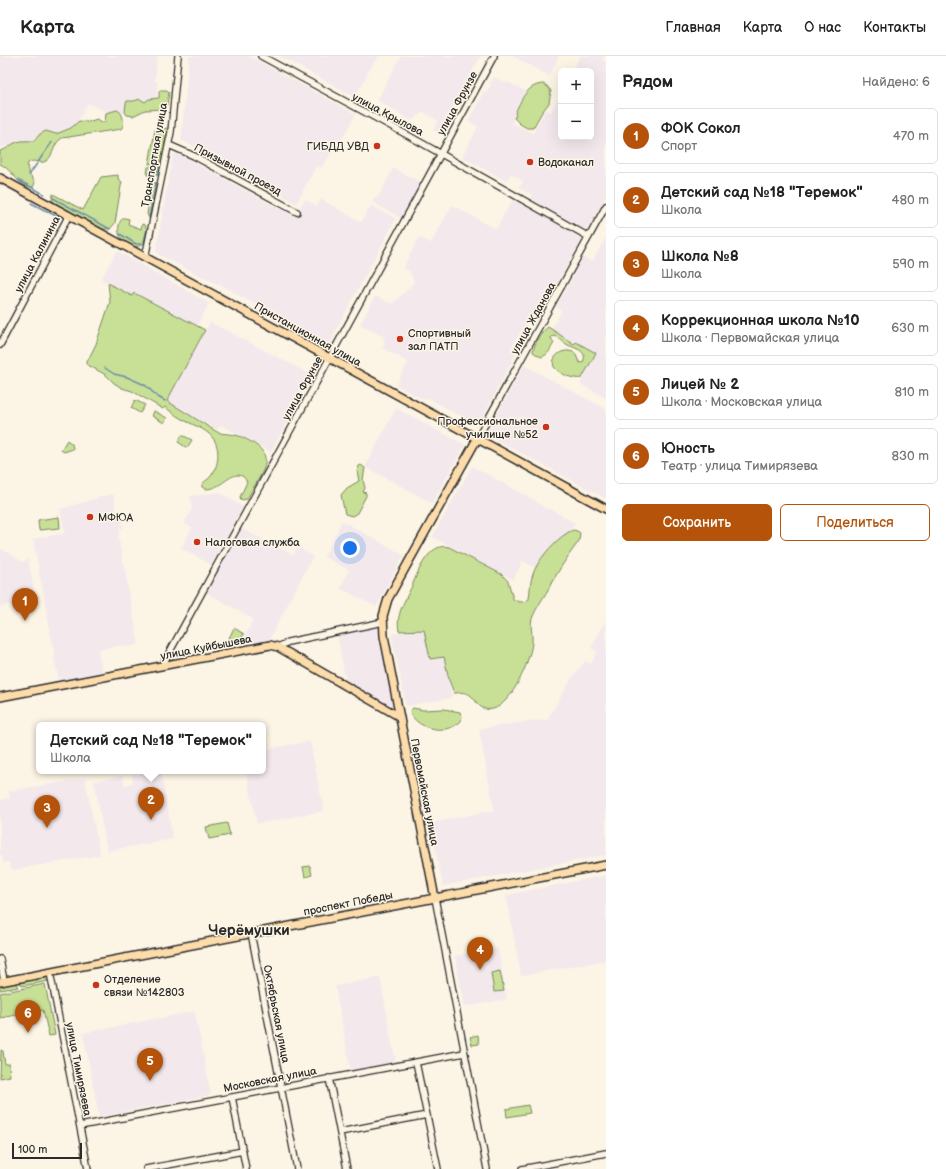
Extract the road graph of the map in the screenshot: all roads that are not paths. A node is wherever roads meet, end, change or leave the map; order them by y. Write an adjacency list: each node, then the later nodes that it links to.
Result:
1 (178, 56): 4 (street, Транспортная улица)
2 (261, 56): 5 (street, улица Крылова)
3 (494, 56): 5 (street, улица Фрунзе)
4 (169, 145): 8 (street, Призывной проезд); 11 (street, Транспортная улица)
5 (440, 153): 10 (street, улица Крылова); 13 (street, улица Фрунзе)
6 (0, 178): 9 (main road, Пристанционная улица)
7 (606, 206): 10 (street, улица Жданова)
8 (297, 212)
9 (69, 215): 11 (main road, Пристанционная улица); 12 (street, улица Калинина)
10 (589, 236): 14 (street, улица Жданова)
11 (145, 258): 13 (main road, Пристанционная улица)
12 (0, 345)
13 (330, 358): 14 (main road, Пристанционная улица); 18 (street, улица Фрунзе)
14 (477, 439): 15 (main road, Пристанционная улица); 16 (main road, Первомайская улица)
15 (606, 509)
16 (383, 622): 17 (street); 20 (main road, Первомайская улица)
17 (278, 647): 18 (main road, улица Куйбышева); 20 (main road)
18 (162, 666): 19 (main road, улица Куйбышева)
19 (0, 697)
20 (400, 717): 22 (main road, Первомайская улица)
21 (606, 866): 22 (main road, проспект Победы)
22 (435, 898): 23 (main road, проспект Победы); 27 (street, Первомайская улица)
23 (251, 933): 25 (main road, проспект Победы); 30 (street, Октябрьская улица)
24 (0, 958): 26 (street)
25 (50, 972): 26 (main road, проспект Победы); 33 (street, улица Тимирязева)
26 (2, 981)
27 (464, 1053): 28 (street, Московская улица); 44 (street, Первомайская улица)
28 (416, 1062): 29 (street, Московская улица); 32 (street)
29 (329, 1078): 30 (street, Московская улица); 34 (street)
30 (281, 1088): 31 (street, Московская улица); 41 (street, Октябрьская улица)
31 (232, 1097): 33 (street, Московская улица); 35 (street)
32 (427, 1116): 34 (street); 43 (street)
33 (80, 1126): 38 (street, улица Тимирязева)
34 (340, 1132): 42 (street)
35 (242, 1151): 39 (street); 40 (street)
36 (606, 1153): 37 (street)
37 (551, 1166): 45 (street)
38 (88, 1169)
39 (146, 1169)
40 (246, 1169)
41 (297, 1169)
42 (347, 1169)
43 (438, 1169)
44 (487, 1169)
45 (522, 1169)

